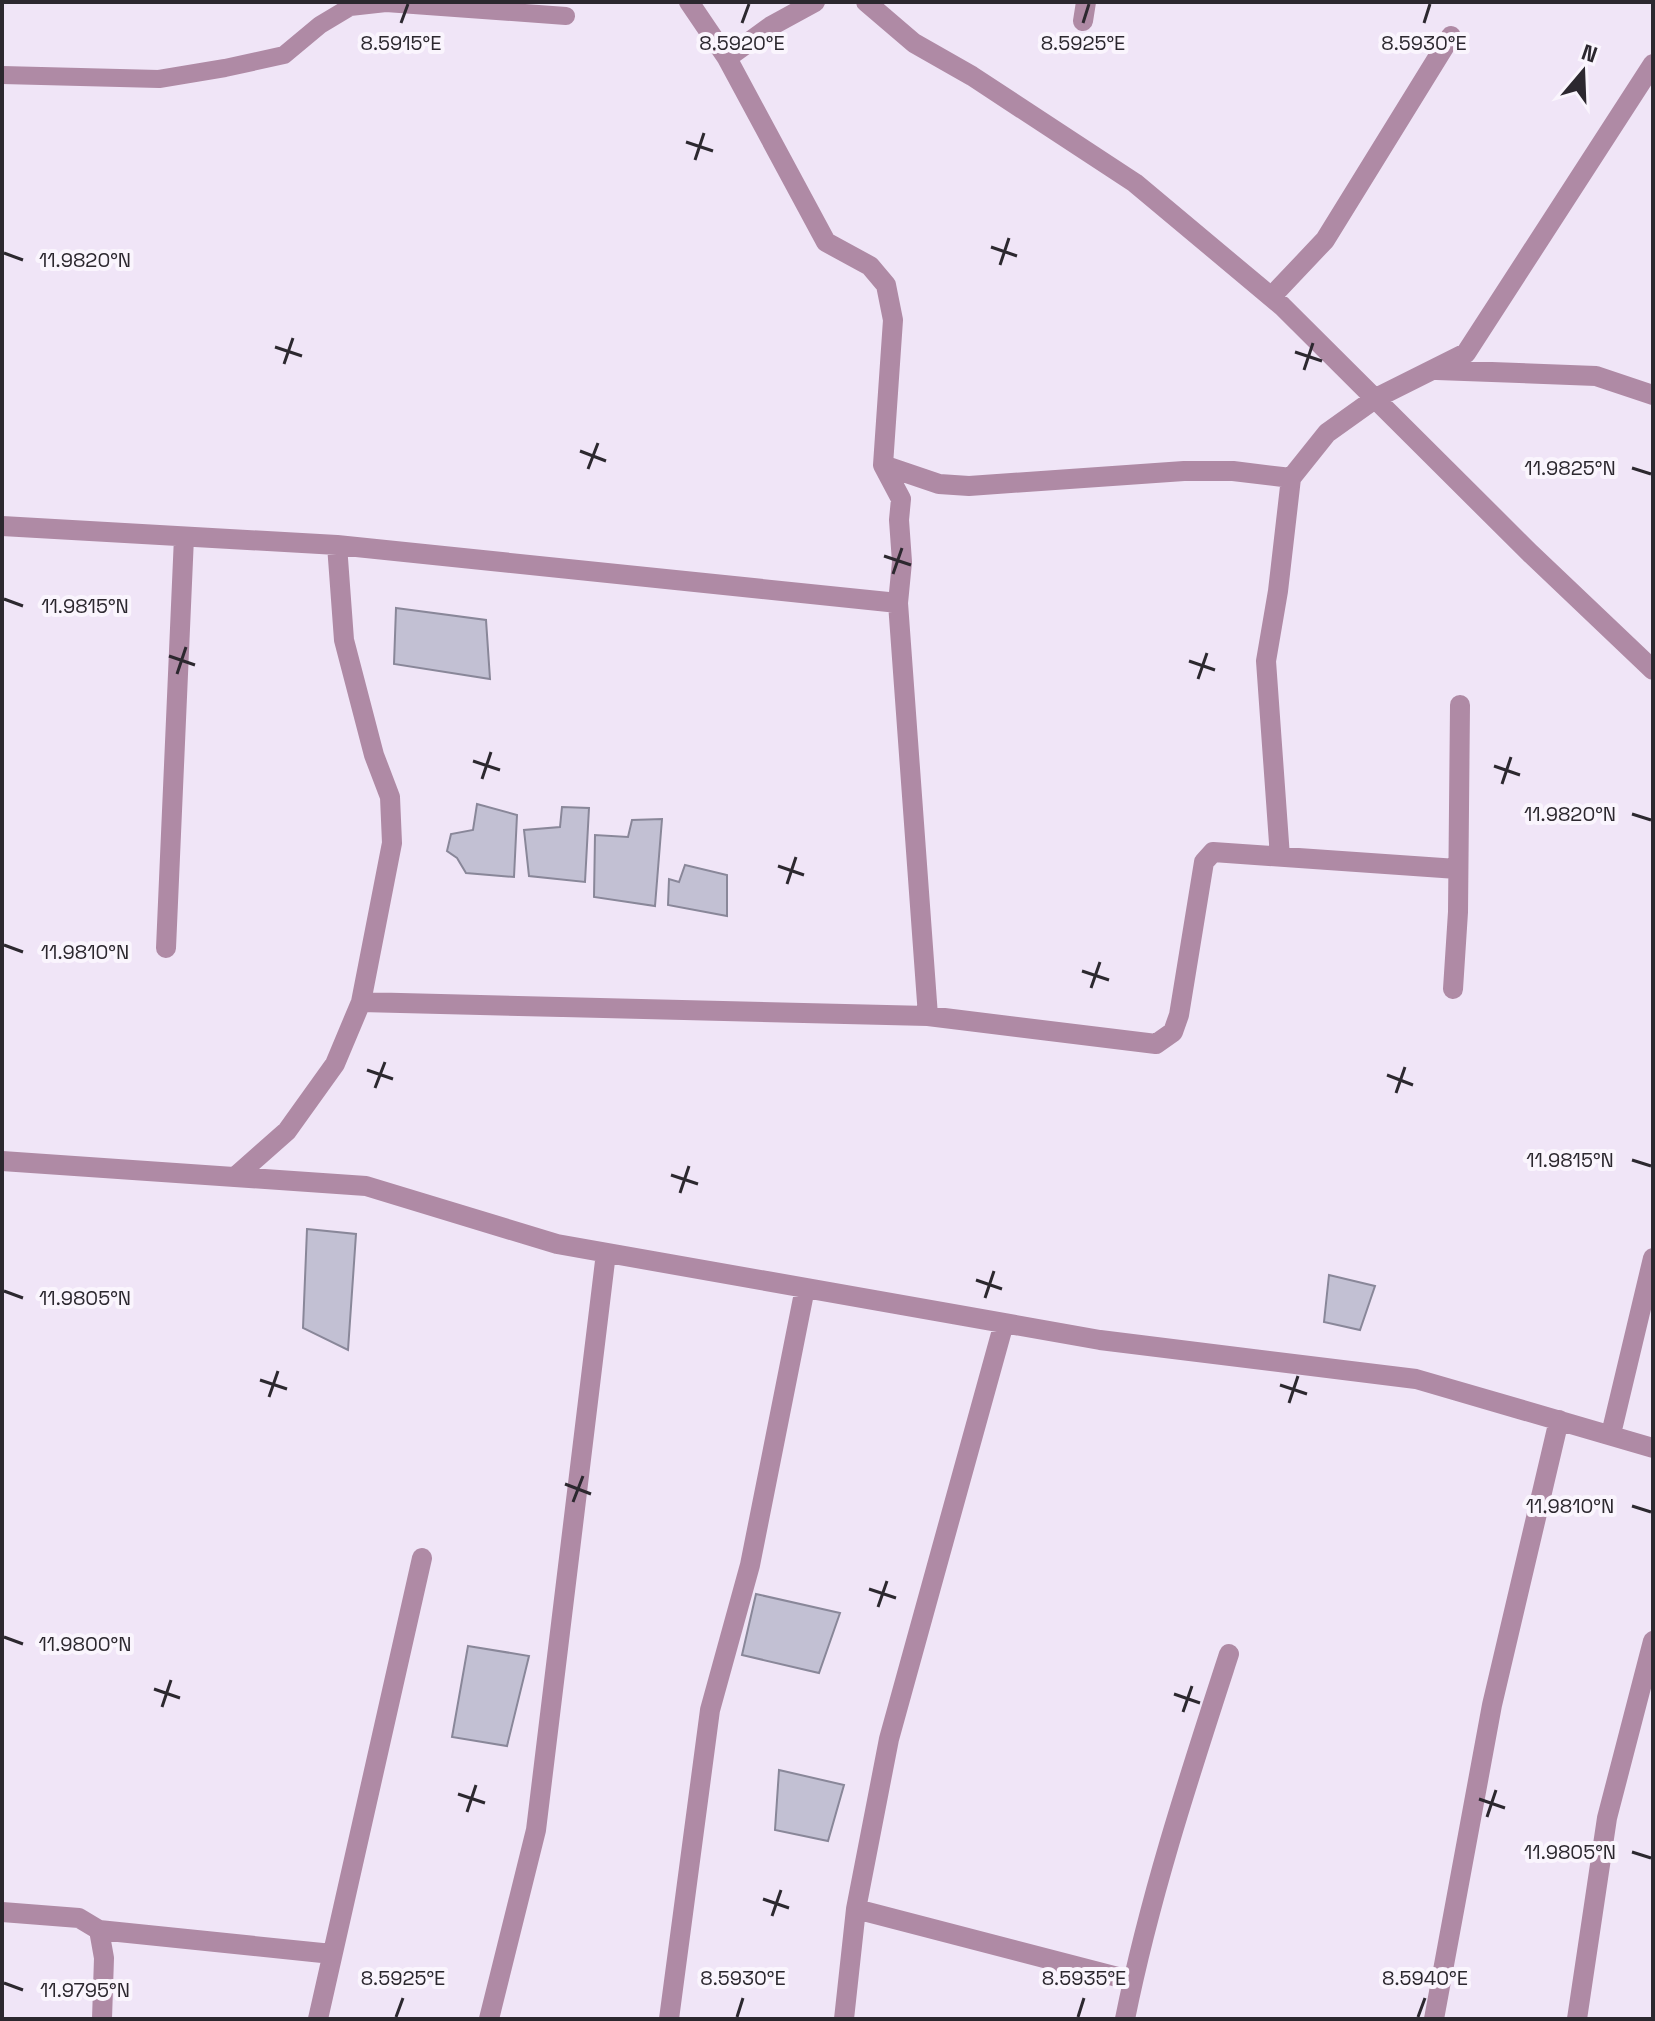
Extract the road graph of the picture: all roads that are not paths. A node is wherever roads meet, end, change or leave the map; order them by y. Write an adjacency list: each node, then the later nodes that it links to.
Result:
1 (689, 2): 6 (street)
2 (815, 2): 6 (street)
3 (866, 2): 9 (street)
4 (566, 16): 8 (lane)
5 (1451, 36): 9 (street)
6 (727, 58): 13 (street)
7 (1653, 64): 10 (street)
8 (2, 75)
9 (1271, 297): 12 (street)
10 (1437, 370): 11 (street); 12 (street)
11 (1653, 395)
12 (1376, 398): 14 (street); 19 (street)
13 (883, 465): 14 (street); 18 (street)
14 (1291, 478): 21 (street)
15 (2, 526): 16 (street)
16 (184, 537): 17 (street); 23 (street)
17 (337, 545): 18 (street); 25 (street)
18 (898, 603): 26 (street)
19 (1653, 670)
20 (1460, 705): 22 (street)
21 (1280, 857): 22 (street); 26 (street)
22 (1457, 869): 24 (street)
23 (166, 948)
24 (1453, 989)
25 (361, 1002): 26 (street); 28 (street)
26 (928, 1016)
27 (2, 1161): 28 (street)
28 (235, 1177): 29 (street)
29 (606, 1253): 31 (street); 46 (street)
30 (1653, 1258): 34 (street)
31 (805, 1288): 32 (street); 47 (street)
32 (1004, 1323): 33 (street); 39 (street)
33 (1559, 1420): 34 (street); 50 (street)
34 (1611, 1434): 35 (street)
35 (1653, 1448)
36 (422, 1558): 42 (street)
37 (1653, 1641): 51 (street)
38 (1229, 1654): 43 (street)
39 (856, 1909): 43 (street); 48 (street)
40 (2, 1912): 41 (street)
41 (99, 1930): 42 (street); 44 (street)
42 (332, 1954): 45 (street)
43 (1133, 1981): 49 (street)
44 (102, 2019)
45 (318, 2019)
46 (489, 2019)
47 (669, 2019)
48 (844, 2019)
49 (1125, 2019)
50 (1434, 2019)
51 (1577, 2019)

